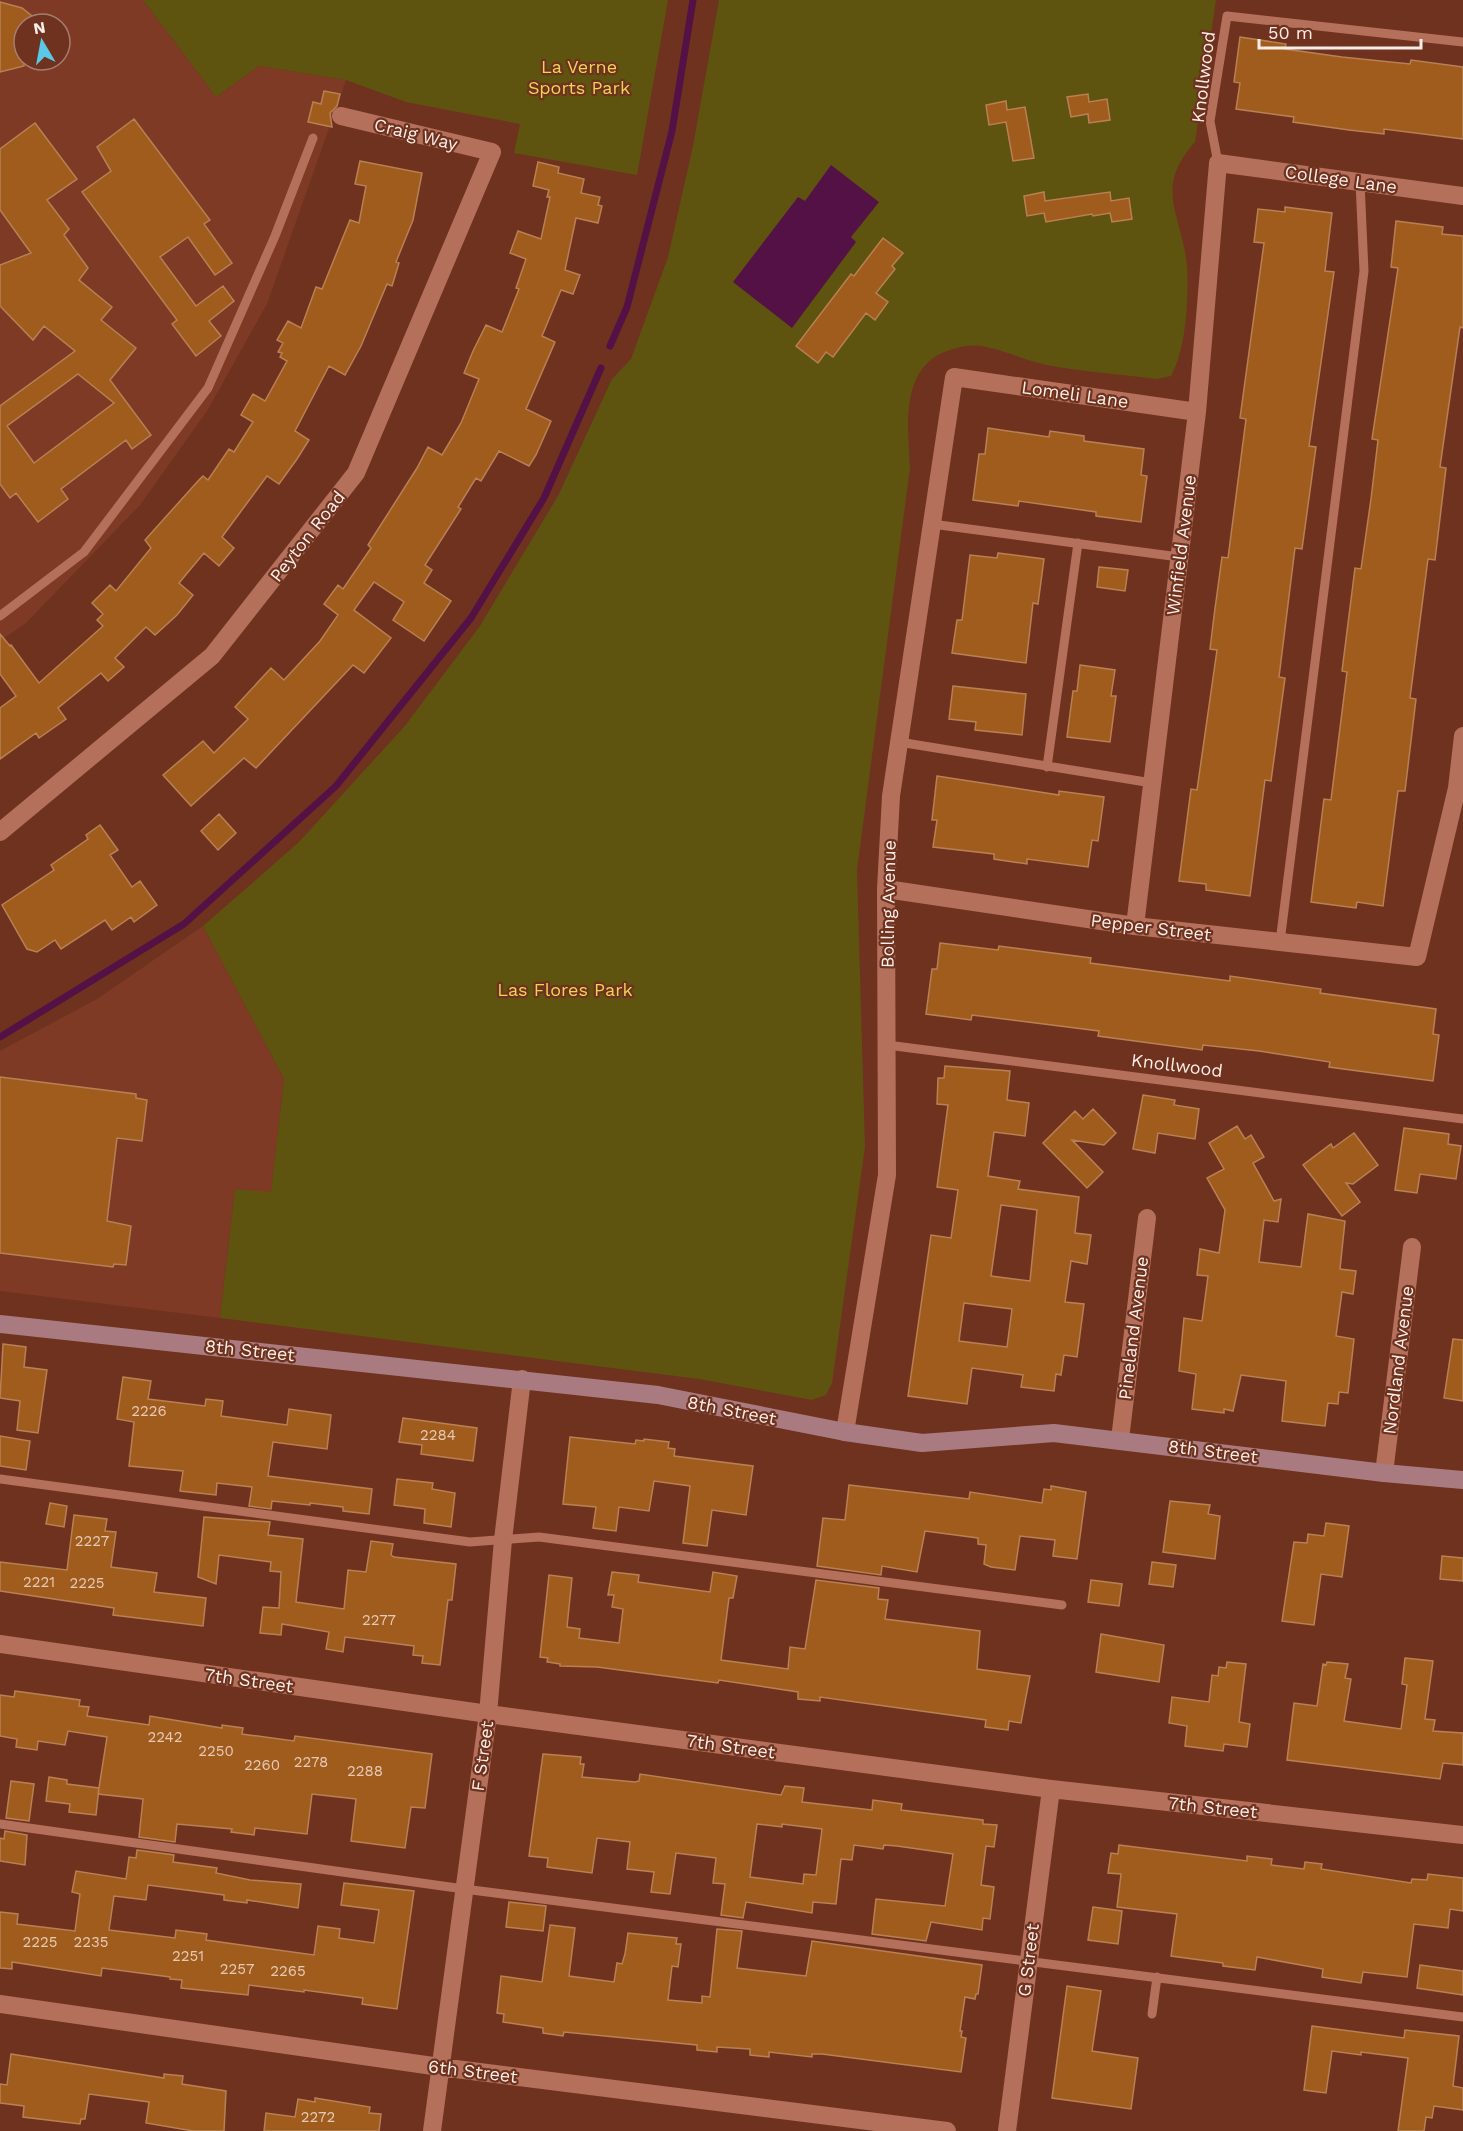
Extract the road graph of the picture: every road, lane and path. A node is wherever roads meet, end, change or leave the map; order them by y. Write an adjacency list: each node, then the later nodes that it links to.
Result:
1 (1463, 42): 5 (lane, Knollwood)
2 (341, 116): 4 (street, Craig Way)
3 (313, 138): 13 (lane)
4 (492, 152): 19 (street, Peyton Road)
5 (1218, 163): 6 (street, College Lane); 9 (street, Winfield Avenue)
6 (1360, 182): 7 (street, College Lane); 22 (lane)
7 (1463, 195)
8 (954, 376): 9 (street, Lomeli Lane); 10 (street, Bolling Avenue)
9 (1197, 412): 12 (street, Winfield Avenue)
10 (932, 524): 11 (lane); 15 (street, Bolling Avenue)
11 (1078, 543): 12 (lane); 16 (lane)
12 (1179, 556): 17 (street, Winfield Avenue)
13 (0, 616)
14 (1463, 736): 18 (street)
15 (899, 742): 16 (lane); 20 (street, Bolling Avenue)
16 (1047, 767): 17 (lane)
17 (1152, 783): 21 (street, Winfield Avenue)
18 (1460, 788): 22 (street, Pepper Street)
19 (0, 832)
20 (886, 890): 21 (street, Pepper Street); 23 (street, Bolling Avenue)
21 (1135, 926): 22 (street, Pepper Street)
22 (1281, 942)
23 (887, 1045): 24 (lane, Knollwood); 29 (street, Bolling Avenue)
24 (1463, 1119)
25 (1147, 1218): 30 (street, Pineland Avenue)
26 (1412, 1247): 31 (street, Nordland Avenue)
27 (0, 1324): 28 (street, 8th Street)
28 (522, 1379): 29 (street, 8th Street); 34 (street, F Street)
29 (845, 1432): 30 (street, 8th Street)
30 (1120, 1439): 31 (street, 8th Street)
31 (1384, 1473): 33 (street, 8th Street)
32 (0, 1479): 34 (lane)
33 (1463, 1480)
34 (503, 1540): 35 (lane); 37 (street, F Street)
35 (1062, 1605)
36 (0, 1644): 37 (street, 7th Street)
37 (488, 1714): 38 (street, 7th Street); 41 (street, F Street)
38 (1051, 1789): 40 (street, 7th Street); 42 (street, G Street)
39 (0, 1824): 41 (lane)
40 (1463, 1835)
41 (464, 1889): 42 (lane); 47 (street, F Street)
42 (1028, 1959): 43 (lane); 50 (street, G Street)
43 (1157, 1977): 45 (lane); 46 (lane)
44 (0, 2004): 47 (street, 6th Street)
45 (1152, 2014)
46 (1463, 2017)
47 (440, 2067): 48 (street, F Street); 49 (street, 6th Street)
48 (432, 2131)
49 (947, 2131)
50 (1007, 2131)

